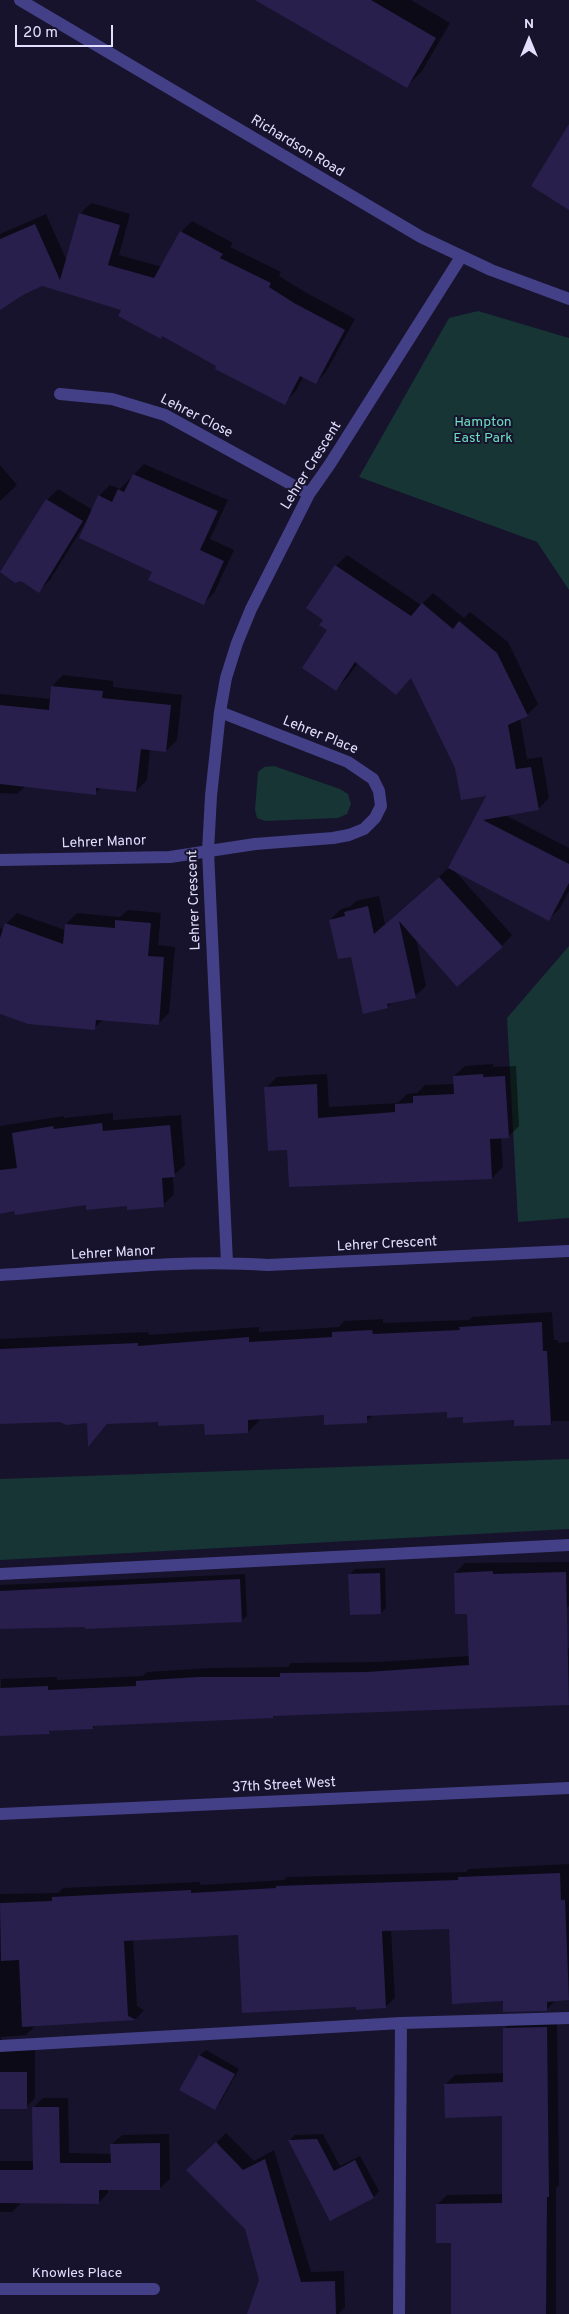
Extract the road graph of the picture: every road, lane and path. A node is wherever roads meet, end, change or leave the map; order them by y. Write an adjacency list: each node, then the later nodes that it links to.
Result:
1 (20, 0): 2 (street, Richardson Road)
2 (461, 257): 3 (street, Richardson Road); 5 (street, Lehrer Crescent)
3 (569, 299)
4 (60, 394): 5 (street, Lehrer Close)
5 (309, 494): 6 (street, Lehrer Crescent)
6 (220, 712): 7 (street, Lehrer Crescent); 7 (street, Lehrer Place)
7 (208, 851): 8 (street, Lehrer Manor); 10 (street, Lehrer Crescent)
8 (0, 860)
9 (569, 1251): 10 (street, Lehrer Crescent)
10 (227, 1263): 11 (street, Lehrer Manor)
11 (0, 1275)
12 (569, 1545): 13 (street)
13 (0, 1574)
14 (569, 1788): 15 (street, 37th Street West)
15 (0, 1814)
16 (569, 2018): 17 (street)
17 (401, 2023): 18 (street); 21 (street)
18 (0, 2046)
19 (0, 2289): 20 (street, Knowles Place)
20 (154, 2289)
21 (399, 2314)

